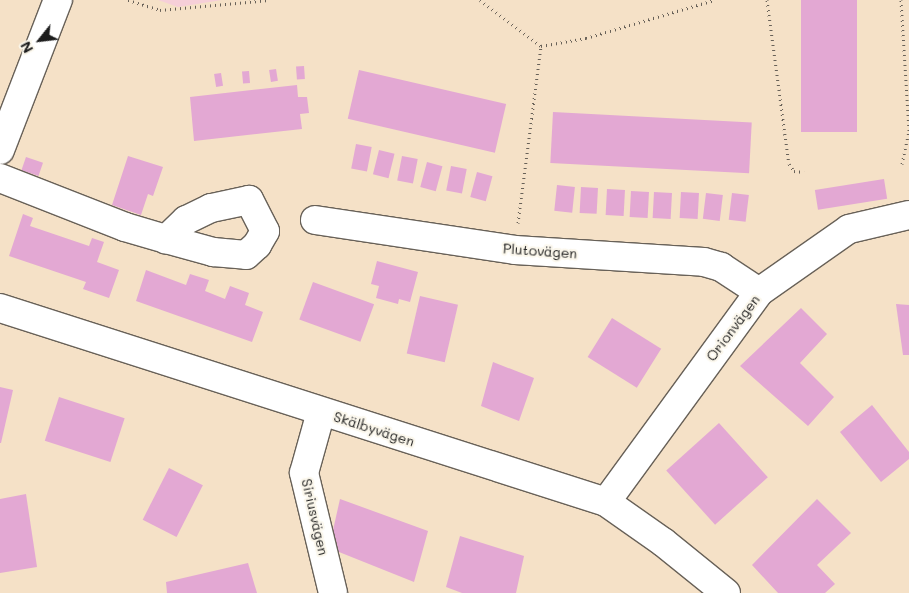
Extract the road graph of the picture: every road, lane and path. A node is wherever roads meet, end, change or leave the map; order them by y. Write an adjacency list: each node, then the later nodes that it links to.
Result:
1 (58, 0): 10 (street)
2 (128, 0): 3 (path)
3 (269, 0)
4 (480, 0): 8 (path)
5 (714, 0): 8 (path)
6 (767, 0): 12 (path)
7 (901, 0): 9 (path)
8 (541, 46): 17 (path)
9 (909, 131): 11 (path)
10 (0, 150)
11 (902, 164)
12 (804, 172)
13 (0, 178): 16 (street)
14 (909, 215): 18 (street, Orionvägen)
15 (315, 220): 17 (street, Plutovägen)
16 (166, 239)
17 (515, 250): 18 (street, Plutovägen)
18 (760, 292): 21 (street, Orionvägen)
19 (0, 308): 20 (street, Skälbyvägen)
20 (321, 412): 21 (street, Skälbyvägen); 22 (street, Siriusvägen)
21 (606, 502): 23 (street, Skälbyvägen)
22 (333, 593)
23 (726, 593)

